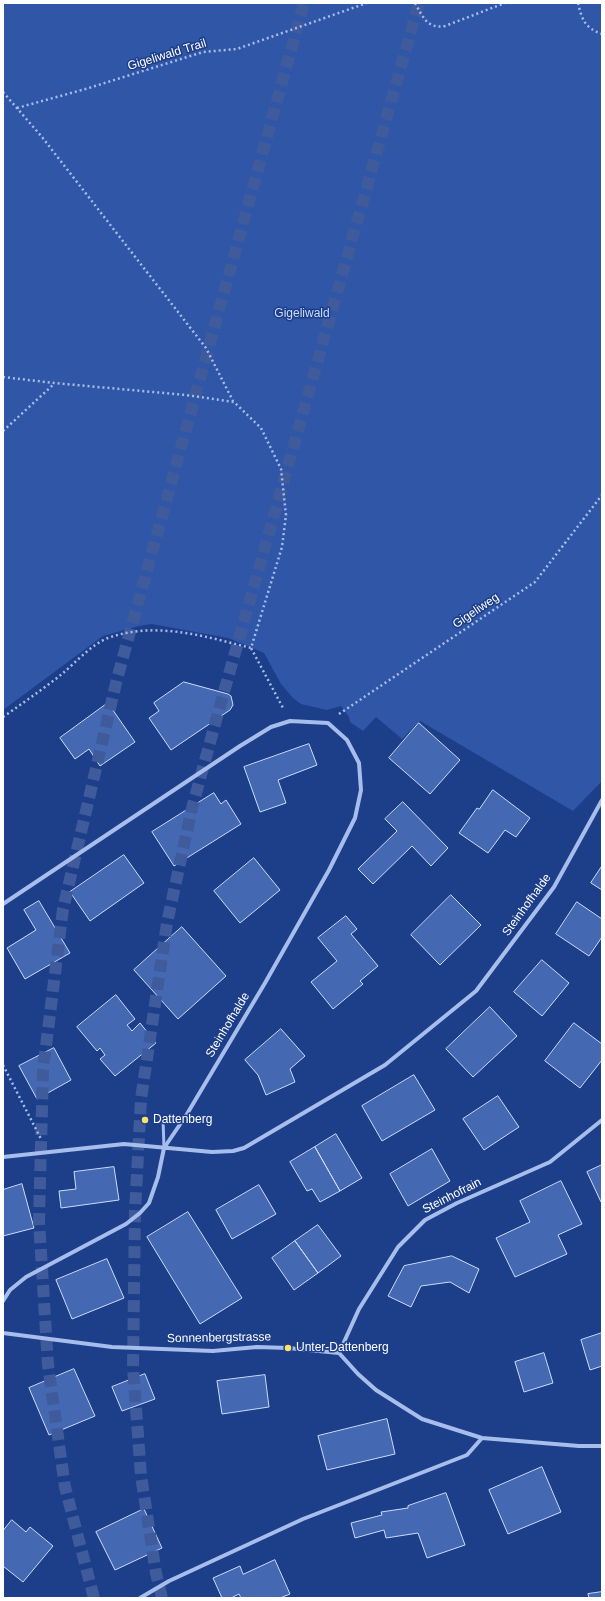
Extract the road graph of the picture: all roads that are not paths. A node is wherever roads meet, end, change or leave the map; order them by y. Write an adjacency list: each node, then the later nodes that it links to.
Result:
1 (602, 800): 5 (street, Steinhofhalde)
2 (3, 904): 5 (street, Steinhofhalde)
3 (162, 1119): 5 (lane)
4 (602, 1120): 9 (street, Steinhofrain)
5 (164, 1148): 6 (street); 7 (street)
6 (3, 1157)
7 (3, 1301)
8 (3, 1333): 9 (street, Sonnenbergstrasse)
9 (340, 1353): 10 (street)
10 (482, 1438): 11 (street); 12 (street)
11 (602, 1446)
12 (140, 1598)

